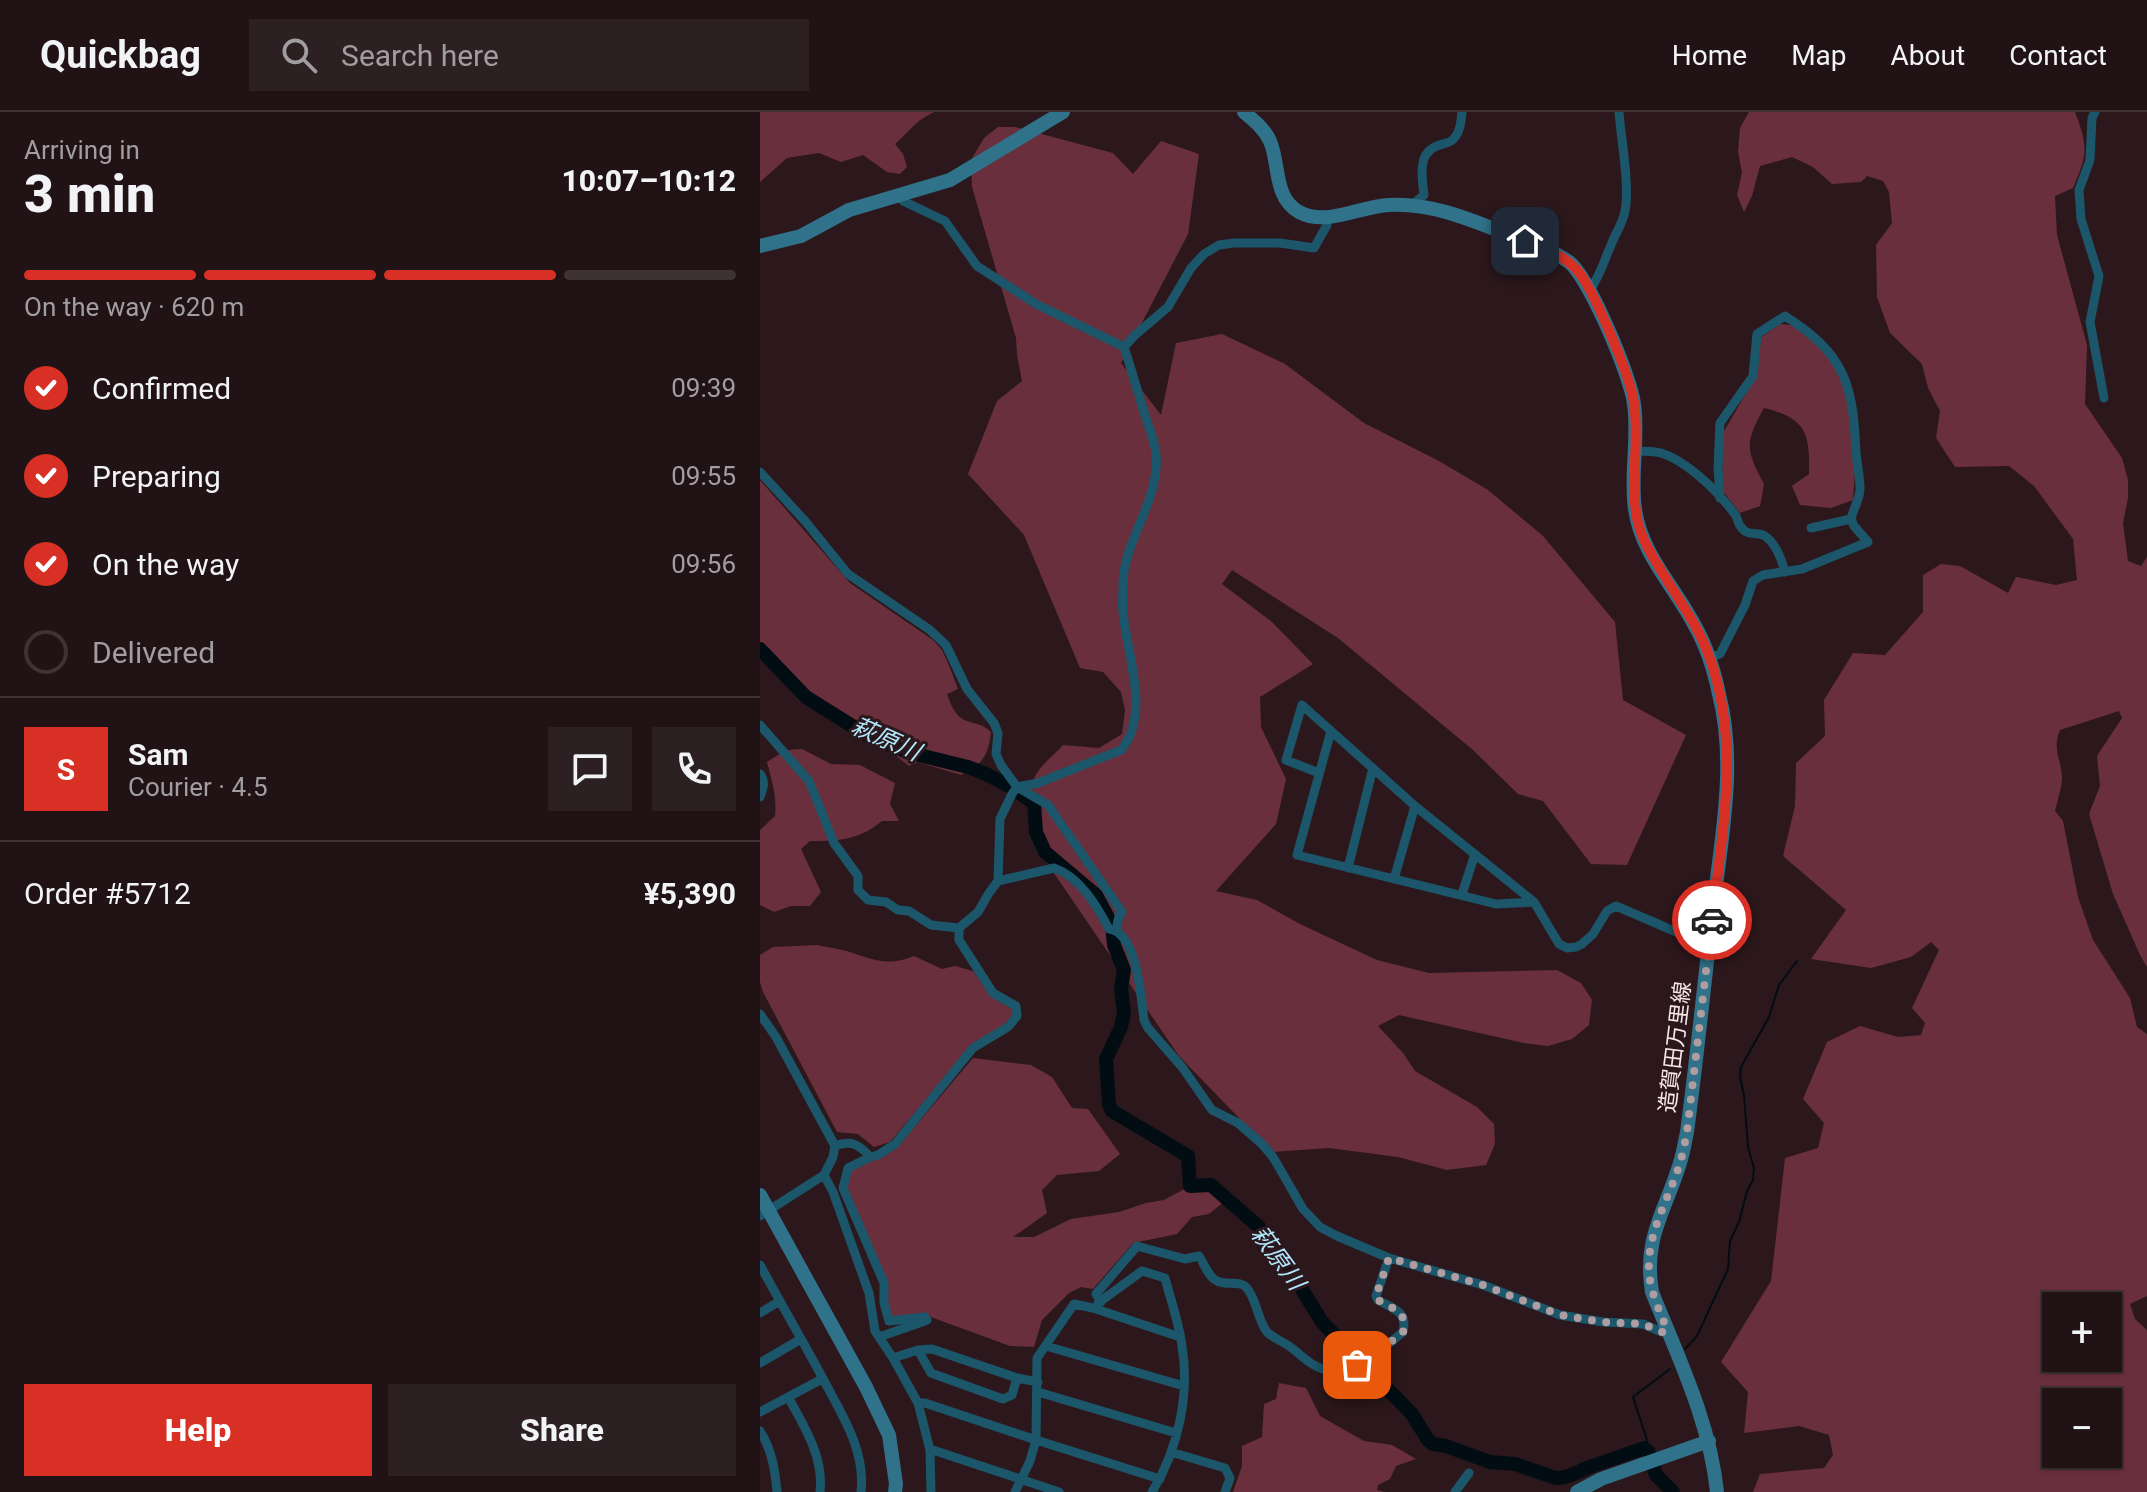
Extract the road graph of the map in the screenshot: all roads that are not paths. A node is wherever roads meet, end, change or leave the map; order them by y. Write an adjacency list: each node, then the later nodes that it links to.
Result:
1 (1063, 112): 6 (main road)
2 (1244, 112): 8 (main road)
3 (1462, 112): 7 (street)
4 (1619, 112): 10 (street)
5 (2095, 112): 12 (street)
6 (899, 196): 9 (main road); 11 (street)
7 (1412, 205): 8 (main road, 造賀田万里線); 10 (main road, 造賀田万里線)
8 (1326, 217): 11 (street)
9 (760, 246)
10 (1590, 290): 13 (main road, 造賀田万里線)
11 (1124, 347): 25 (street)
12 (2104, 398)
13 (1636, 451): 15 (street); 19 (main road, 造賀田万里線)
14 (760, 472): 25 (street)
15 (1720, 498): 16 (street); 18 (street)
16 (1851, 519): 17 (street); 18 (street)
17 (1811, 528)
18 (1785, 572): 19 (street)
19 (1709, 657): 36 (main road, 造賀田万里線)
20 (760, 725): 34 (street)
21 (1331, 731): 22 (street); 23 (street); 23 (street)
22 (1373, 768): 27 (street); 29 (street)
23 (1319, 773): 29 (street)
24 (760, 774): 26 (street)
25 (1017, 787): 31 (street); 35 (street)
26 (760, 797)
27 (1415, 806): 28 (street); 30 (street)
28 (1475, 854): 32 (street); 33 (street)
29 (1348, 868): 30 (street)
30 (1394, 879): 32 (street)
31 (998, 881): 34 (street); 35 (street)
32 (1462, 894): 33 (street)
33 (1534, 902): 36 (street)
34 (959, 928): 39 (street)
35 (1112, 929): 43 (street)
36 (1709, 946): 48 (main road, 造賀田万里線)
37 (760, 1014): 38 (street)
38 (835, 1146): 39 (street); 40 (street)
39 (870, 1157): 49 (street)
40 (824, 1175): 42 (street); 49 (street)
41 (760, 1195): 42 (main road)
42 (764, 1214): 75 (main road)
43 (1389, 1258): 46 (street); 48 (street)
44 (760, 1265): 45 (street)
45 (780, 1301): 47 (street); 51 (street)
46 (1097, 1305): 50 (street); 50 (street); 52 (street)
47 (760, 1313)
48 (1667, 1330): 66 (main road, 造賀田万里線)
49 (879, 1337): 54 (street)
50 (1180, 1337): 58 (street)
51 (801, 1339): 55 (street); 57 (street)
52 (1046, 1346): 58 (street); 59 (street)
53 (918, 1350): 54 (street); 56 (street); 56 (street)
54 (893, 1358): 61 (street)
55 (760, 1363)
56 (1017, 1378): 59 (street)
57 (822, 1379): 60 (street); 74 (street)
58 (1184, 1386): 64 (street)
59 (1038, 1387): 64 (street); 65 (street)
60 (788, 1397): 62 (street); 73 (street)
61 (918, 1403): 65 (street); 67 (street)
62 (760, 1412)
63 (760, 1431): 72 (street)
64 (1176, 1433): 68 (street)
65 (1036, 1440): 70 (street); 71 (street)
66 (1709, 1441): 82 (main road); 83 (main road, 造賀田万里線)
67 (930, 1450): 71 (street); 76 (street)
68 (1171, 1452): 70 (street); 80 (street)
69 (1469, 1473): 81 (street)
70 (1160, 1479): 79 (street)
71 (1022, 1481): 77 (street); 78 (street)
72 (777, 1492)
73 (820, 1492)
74 (861, 1492)
75 (895, 1492)
76 (931, 1492)
77 (1015, 1492)
78 (1059, 1492)
79 (1152, 1492)
80 (1225, 1492)
81 (1455, 1492)
82 (1577, 1492)
83 (1717, 1492)

